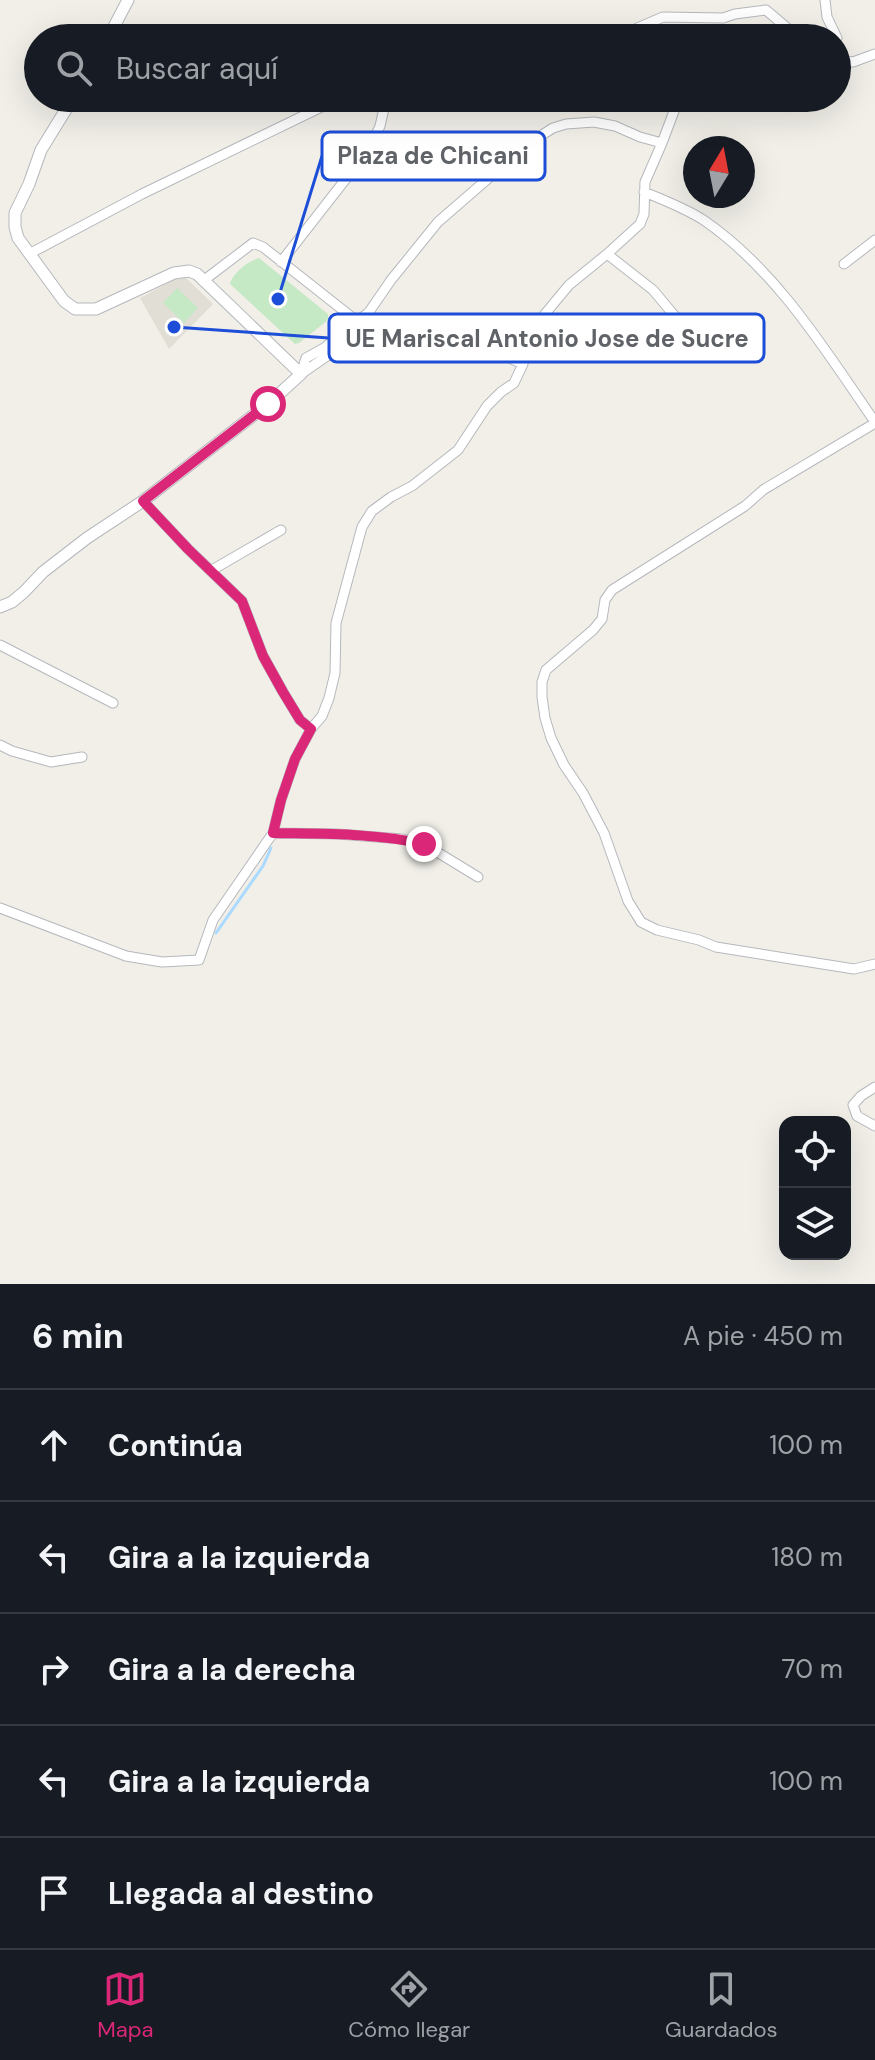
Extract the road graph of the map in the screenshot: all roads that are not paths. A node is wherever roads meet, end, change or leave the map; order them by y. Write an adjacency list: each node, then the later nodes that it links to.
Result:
1 (128, 0): 3 (street)
2 (825, 0): 6 (street)
3 (115, 24)
4 (647, 24): 5 (street)
5 (784, 24)
6 (830, 24)
7 (875, 54): 8 (street)
8 (851, 62)
9 (64, 112): 16 (street)
10 (311, 112): 16 (street)
11 (383, 112): 18 (street)
12 (674, 112): 13 (street)
13 (662, 143): 14 (street); 21 (street)
14 (644, 192): 17 (street); 25 (street)
15 (875, 240): 19 (street)
16 (29, 254): 20 (street)
17 (607, 254): 22 (street); 23 (street)
18 (281, 262): 20 (street); 21 (street)
19 (844, 264)
20 (203, 281): 24 (street)
21 (358, 322): 24 (street)
22 (694, 339)
23 (523, 364): 24 (street); 32 (street)
24 (301, 374): 26 (street)
25 (875, 422): 38 (street)
26 (143, 501): 28 (street); 29 (street)
27 (281, 530): 28 (street)
28 (212, 570): 32 (street)
29 (0, 607)
30 (0, 645): 31 (street)
31 (113, 703)
32 (311, 729): 35 (street)
33 (0, 745): 34 (street)
34 (82, 757)
35 (273, 833): 36 (street); 37 (street)
36 (478, 877)
37 (0, 908)
38 (875, 964)
39 (875, 1087): 40 (street)
40 (875, 1126)

